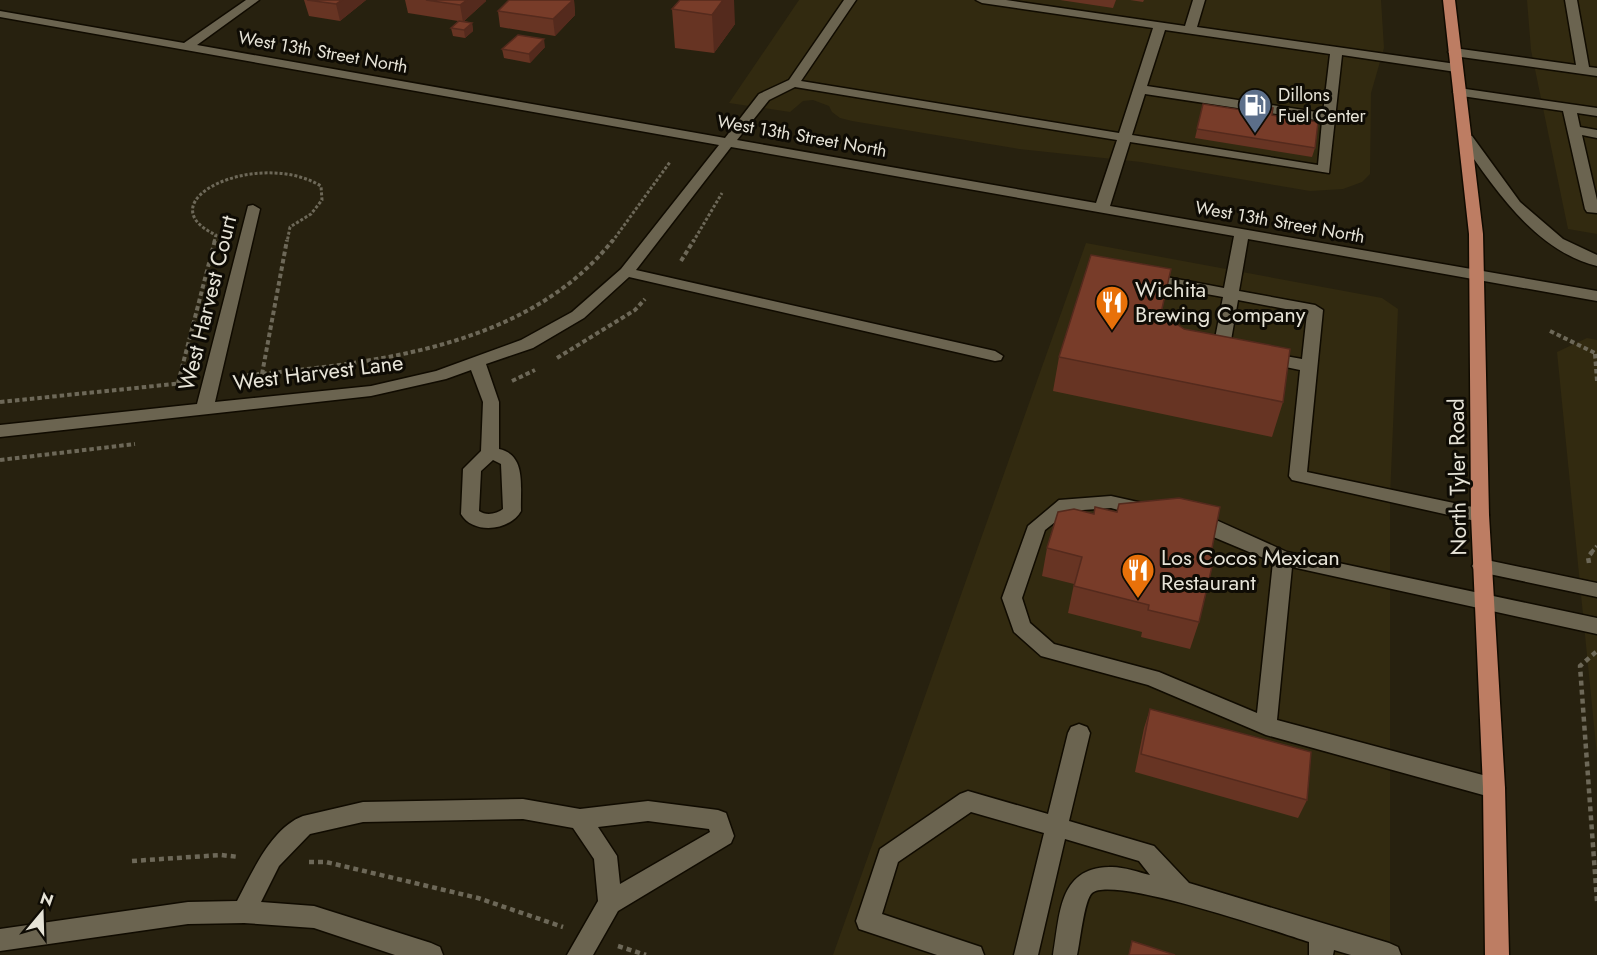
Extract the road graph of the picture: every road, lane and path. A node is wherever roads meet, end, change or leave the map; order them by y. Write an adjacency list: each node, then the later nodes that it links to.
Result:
1 (253, 0): 10 (street)
2 (850, 0): 15 (street)
3 (982, 0): 8 (street)
4 (1199, 0): 9 (street)
5 (1449, 0): 12 (main road, North Tyler Road)
6 (1571, 0): 13 (street)
7 (0, 14): 10 (street, West 13th Street North)
8 (1160, 26): 9 (street); 16 (street)
9 (1190, 30): 11 (street)
10 (186, 46): 29 (street, West 13th Street North)
11 (1336, 51): 12 (street); 23 (street)
12 (1455, 60): 13 (street); 17 (main road, North Tyler Road)
13 (1583, 70): 14 (street)
14 (1597, 72)
15 (793, 83): 27 (street); 29 (street, West Harvest Lane)
16 (1140, 89): 18 (street); 27 (street)
17 (1459, 92): 19 (street); 28 (main road, North Tyler Road)
18 (1232, 103): 21 (street); 22 (street)
19 (1569, 108): 20 (street); 25 (street)
20 (1597, 111)
21 (1290, 112): 23 (street); 24 (street)
22 (1229, 117)
23 (1329, 118): 27 (street)
24 (1288, 126)
25 (1574, 130): 26 (street); 33 (street)
26 (1597, 134)
27 (1125, 137): 31 (street)
28 (1467, 139): 35 (street); 38 (main road, North Tyler Road)
29 (728, 141): 31 (street, West 13th Street North); 36 (street, West Harvest Lane)
30 (670, 162): 46 (path)
31 (1102, 208): 34 (street, West 13th Street North)
32 (253, 209): 46 (street, West Harvest Court)
33 (1597, 210)
34 (1242, 233): 38 (street, West 13th Street North); 39 (street)
35 (1597, 261)
36 (626, 272): 43 (street); 44 (street, West Harvest Lane)
37 (1128, 275): 39 (street)
38 (1477, 275): 40 (street, West 13th Street North); 53 (main road, North Tyler Road)
39 (1230, 294): 45 (street); 45 (street)
40 (1597, 296)
41 (1550, 332): 42 (path)
42 (1596, 354): 47 (path)
43 (995, 356)
44 (477, 362): 49 (street, West Harvest Lane); 51 (street)
45 (1309, 366): 53 (street)
46 (212, 379): 48 (path); 49 (street, West Harvest Court)
47 (1597, 381)
48 (0, 402)
49 (205, 408): 50 (street, West Harvest Lane)
50 (0, 431)
51 (490, 453)
52 (1154, 512): 61 (street)
53 (1480, 515): 57 (main road, North Tyler Road)
54 (1176, 517): 56 (street)
55 (1597, 546): 58 (path)
56 (1283, 558): 59 (street); 61 (street)
57 (1482, 566): 58 (street); 59 (main road, North Tyler Road)
58 (1594, 590)
59 (1485, 603): 60 (street); 63 (main road, North Tyler Road)
60 (1595, 626): 69 (path)
61 (1266, 726): 63 (street)
62 (1079, 733): 65 (street)
63 (1494, 788): 81 (main road, North Tyler Road)
64 (580, 819): 66 (street); 70 (street); 70 (street)
65 (1058, 828): 68 (street); 77 (street); 78 (street)
66 (271, 859): 67 (path); 71 (street); 74 (path)
67 (132, 861)
68 (1181, 892): 73 (street); 79 (street)
69 (1597, 901)
70 (610, 903): 74 (street)
71 (243, 912): 72 (street); 75 (street)
72 (0, 940)
73 (1322, 945): 80 (street)
74 (584, 946): 76 (path)
75 (431, 955)
76 (646, 955)
77 (972, 955)
78 (1026, 955)
79 (1065, 955)
80 (1389, 955)
81 (1497, 955)

